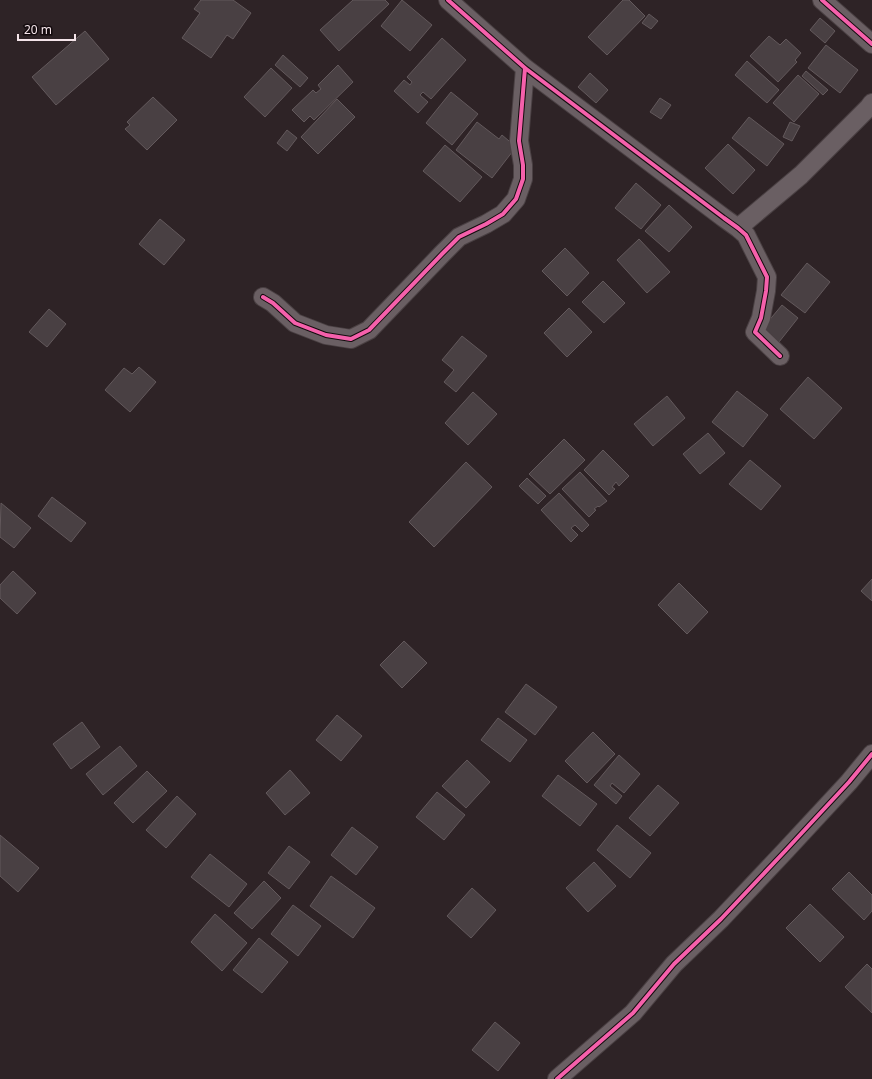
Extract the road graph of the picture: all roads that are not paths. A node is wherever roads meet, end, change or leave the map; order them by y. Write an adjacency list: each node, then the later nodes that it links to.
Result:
1 (448, 0): 4 (street)
2 (822, 0): 3 (street)
3 (872, 44)
4 (525, 68): 6 (street); 7 (street)
5 (872, 102): 6 (street)
6 (738, 228): 8 (street)
7 (263, 297)
8 (780, 356)
9 (872, 754): 10 (street)
10 (557, 1079)

